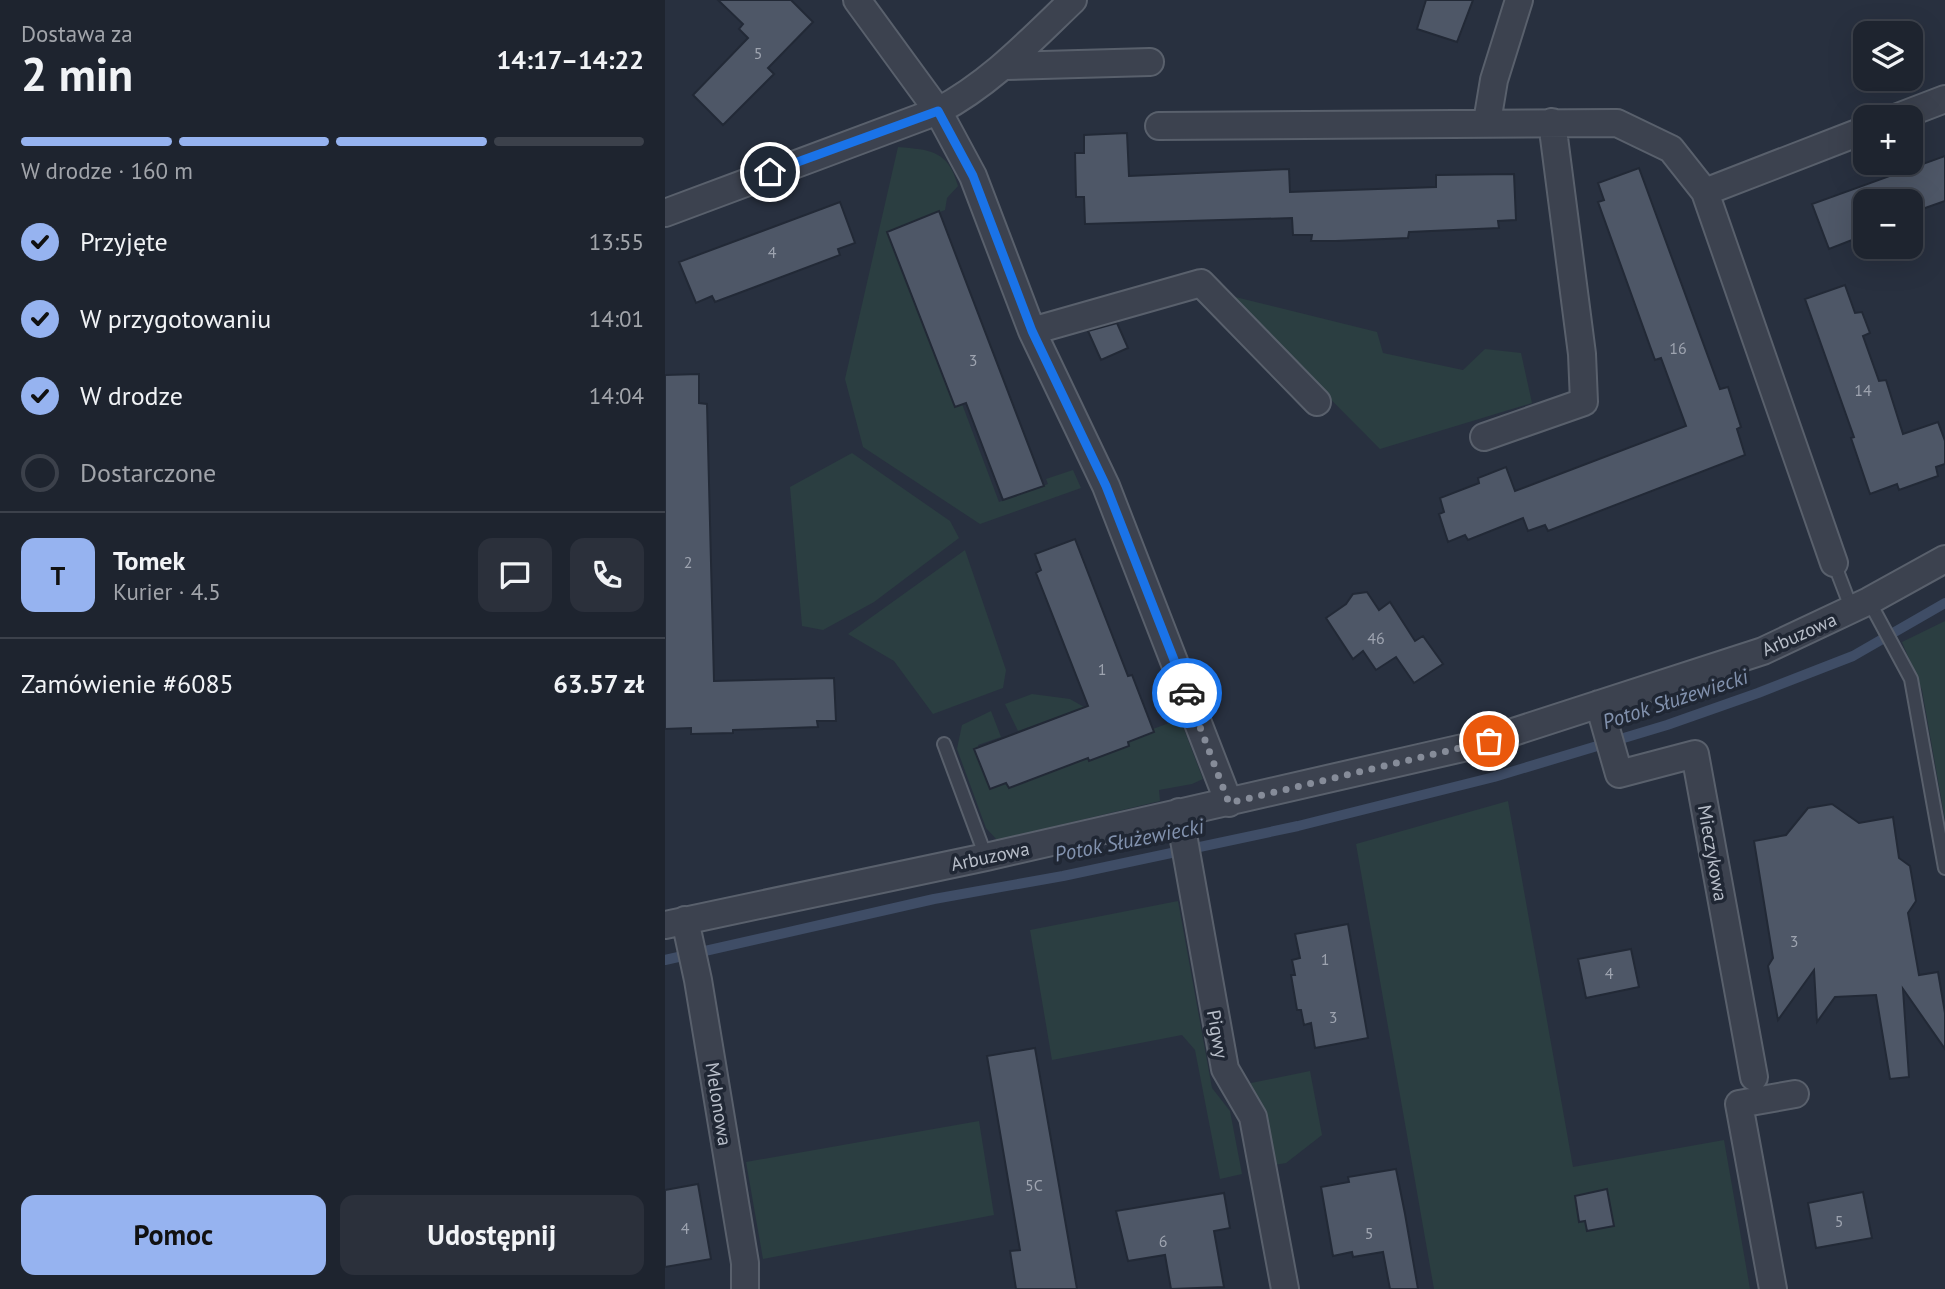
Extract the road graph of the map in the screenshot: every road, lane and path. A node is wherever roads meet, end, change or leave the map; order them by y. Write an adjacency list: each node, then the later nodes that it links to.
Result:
1 (857, 0): 8 (street)
2 (1073, 0): 5 (street)
3 (1519, 0): 9 (street)
4 (1150, 62): 5 (street)
5 (1005, 66): 8 (street)
6 (1945, 99): 7 (street)
7 (1923, 107)
8 (938, 111): 14 (street); 15 (street)
9 (1487, 122): 10 (street); 11 (street)
10 (1552, 122): 13 (street); 17 (street)
11 (1159, 126)
12 (1853, 135): 13 (street)
13 (1705, 192): 19 (street)
14 (665, 213)
15 (1032, 331): 16 (street); 23 (street)
16 (1317, 402)
17 (1484, 437)
18 (1945, 559): 20 (street, Arbuzowa)
19 (1834, 563): 20 (lane)
20 (1865, 609): 21 (street, Arbuzowa); 26 (lane)
21 (1602, 714): 23 (street, Arbuzowa); 28 (street, Mieczykowa)
22 (944, 744): 25 (lane)
23 (1229, 803): 24 (street, Arbuzowa)
24 (1181, 820): 25 (street, Arbuzowa); 31 (street, Pigwy)
25 (986, 857): 27 (street, Arbuzowa)
26 (1945, 868)
27 (679, 925): 30 (street, Melonowa)
28 (1755, 1088): 29 (street); 32 (street)
29 (1795, 1094)
30 (745, 1289)
31 (1285, 1289)
32 (1773, 1289)

